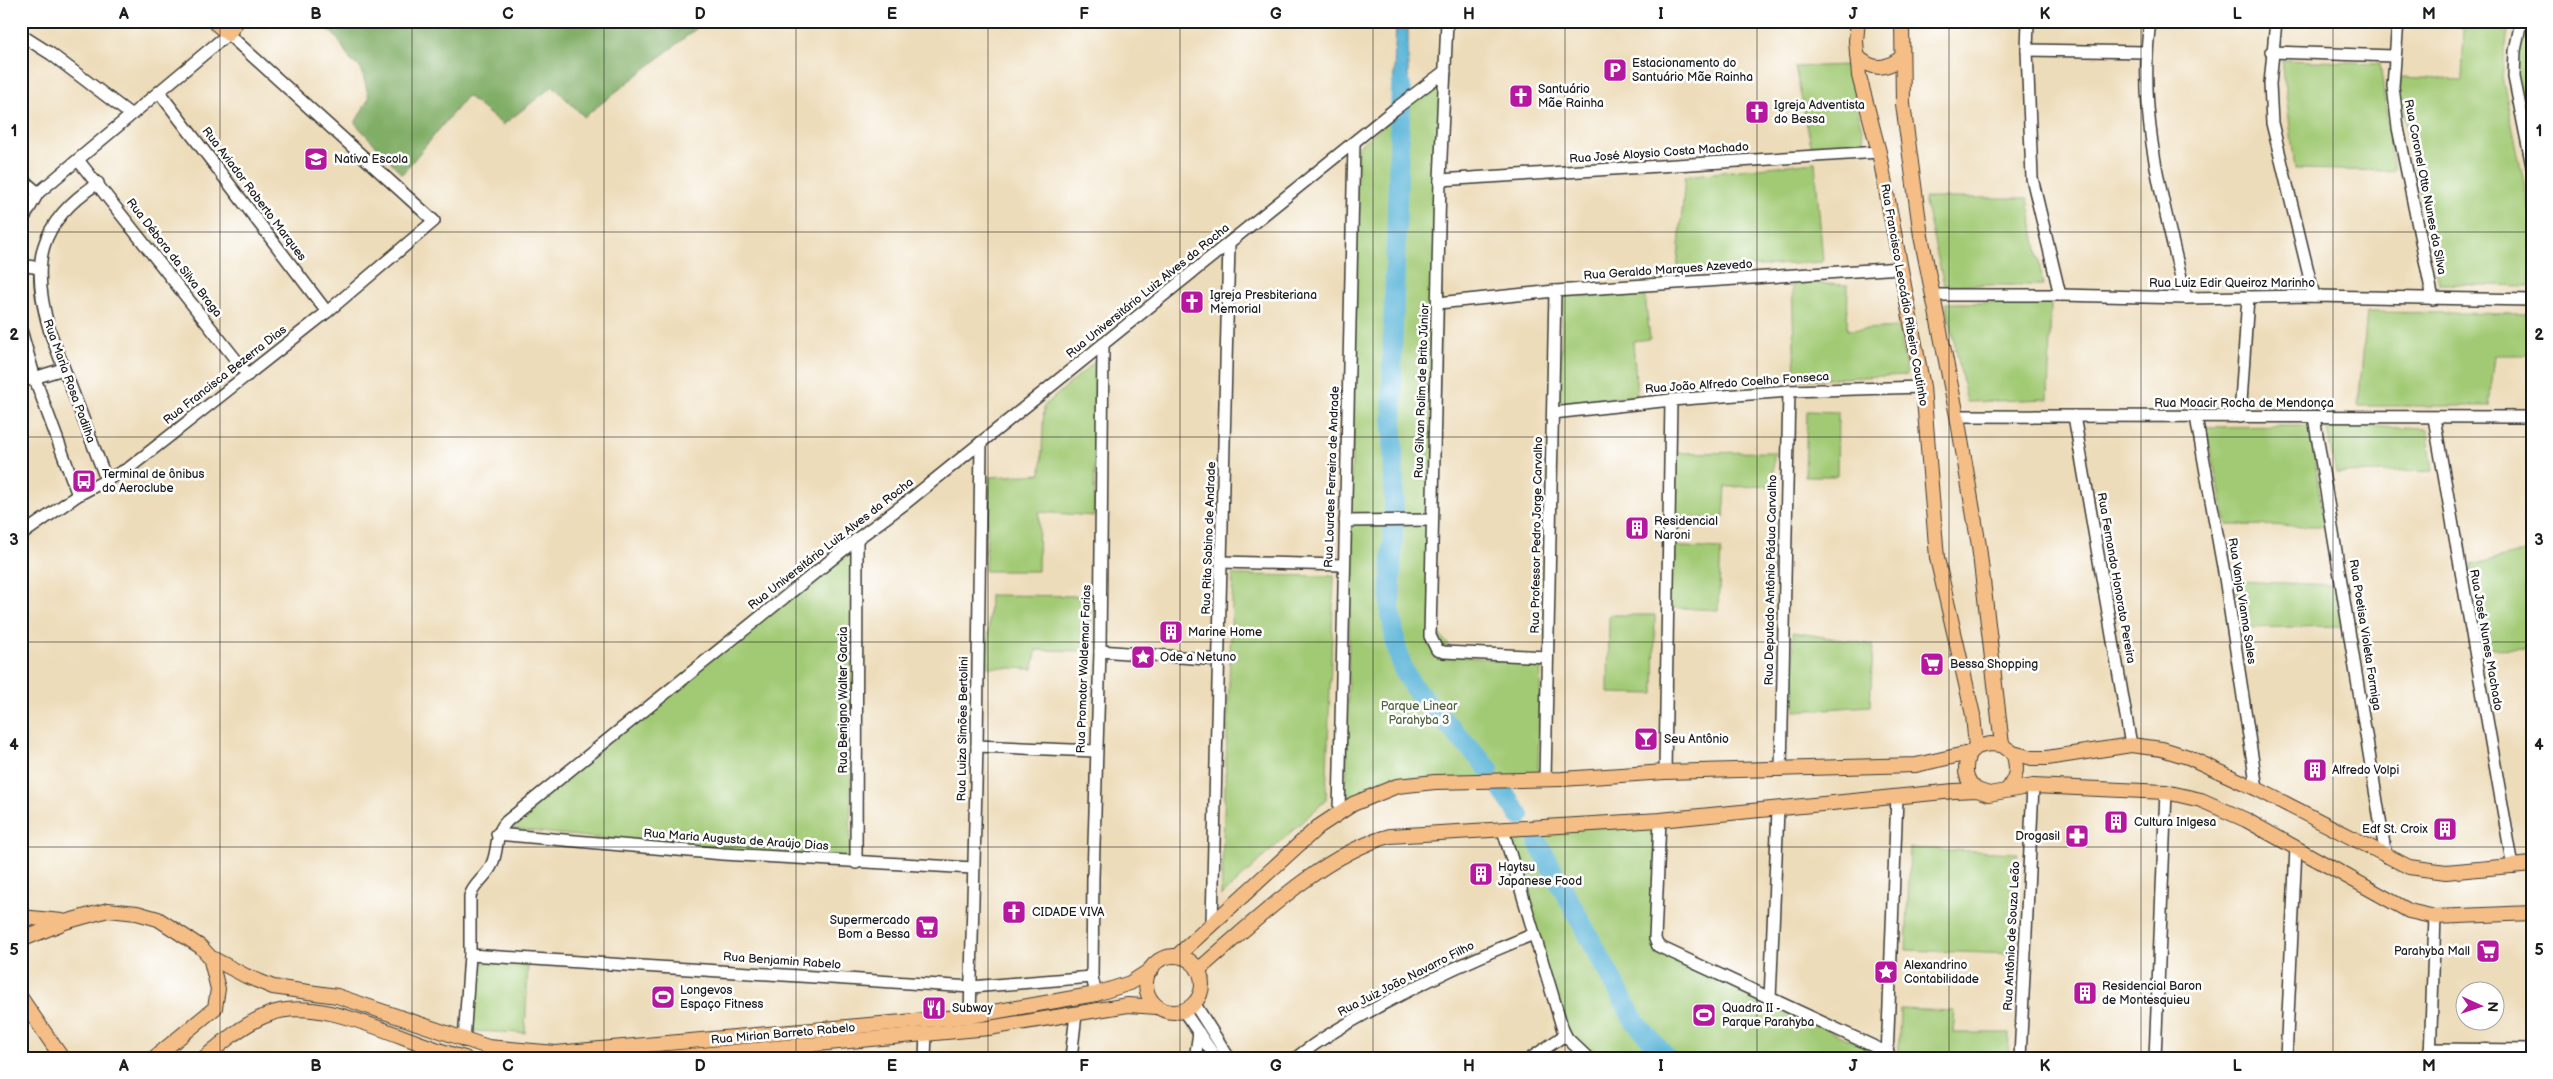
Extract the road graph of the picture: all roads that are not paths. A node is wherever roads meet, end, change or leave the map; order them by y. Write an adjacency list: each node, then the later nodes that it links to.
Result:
1 (213, 21): 11 (main road)
2 (237, 21): 11 (main road)
3 (1447, 21): 19 (street, Rua Gilvan Rolim de Brito Júnior)
4 (1858, 21): 16 (main road, Rua Francisco Leocádio Ribeiro Coutinho)
5 (1902, 21): 18 (main road)
6 (2028, 21): 13 (street)
7 (2150, 21): 14 (street)
8 (2276, 21): 15 (street)
9 (2398, 21): 17 (street, Rua Coronel Otto Nunes da Silva)
10 (2522, 21): 25 (street)
11 (228, 34): 20 (street); 44 (street, Rua Francisca Bezerra Dias)
12 (21, 35): 21 (street)
13 (2027, 50): 14 (street); 37 (street)
14 (2146, 52): 40 (street)
15 (2271, 52): 17 (street); 38 (street)
16 (1857, 56): 18 (main road); 23 (main road, Rua Francisco Leocádio Ribeiro Coutinho)
17 (2394, 56): 41 (street, Rua Coronel Otto Nunes da Silva)
18 (1902, 57): 36 (main road)
19 (1445, 71): 22 (street, Rua Universitário Luiz Alves da Rocha); 27 (street, Rua Gilvan Rolim de Brito Júnior)
20 (160, 92): 21 (street); 44 (street, Rua Aviador Roberto Marques)
21 (130, 114): 24 (street)
22 (1354, 143): 31 (street, Rua Universitário Luiz Alves da Rocha); 66 (street, Rua Lourdes Ferreira de Andrade)
23 (1879, 152): 27 (street, Rua José Aloysio Costa Machado); 34 (main road, Rua Francisco Leocádio Ribeiro Coutinho)
24 (78, 160): 28 (street, Rua Débora da Silva Braga); 29 (street)
25 (2532, 166)
26 (21, 178): 29 (street)
27 (1440, 180): 43 (street, Rua Gilvan Rolim de Brito Júnior)
28 (98, 183): 33 (street, Rua Maria Rosa Padilha); 48 (street, Rua Débora da Silva Braga)
29 (38, 193): 30 (street)
30 (21, 223)
31 (1229, 244): 46 (street, Rua Universitário Luiz Alves da Rocha); 69 (street, Rua Rita Sabino de Andrade)
32 (21, 265): 33 (street)
33 (40, 268): 47 (street, Rua Maria Rosa Padilha)
34 (1901, 268): 35 (street, Rua Geraldo Marques Azevedo); 51 (main road, Rua Francisco Leocádio Ribeiro Coutinho)
35 (1555, 291): 43 (street, Rua Geraldo Marques Azevedo); 54 (street, Rua Professor Pedro Jorge Carvalho)
36 (1932, 295): 37 (street, Rua Luiz Edir Queiroz Marinho); 55 (main road)
37 (2060, 295): 40 (street, Rua Luiz Edir Queiroz Marinho)
38 (2314, 296): 39 (street, Rua Luiz Edir Queiroz Marinho); 41 (street, Rua Luiz Edir Queiroz Marinho)
39 (2248, 297): 40 (street, Rua Luiz Edir Queiroz Marinho); 57 (street)
40 (2186, 298)
41 (2433, 298): 42 (street, Rua Luiz Edir Queiroz Marinho)
42 (2532, 300)
43 (1438, 303): 65 (street, Rua Gilvan Rolim de Brito Júnior)
44 (327, 312): 48 (street, Rua Francisca Bezerra Dias)
45 (21, 330): 49 (street)
46 (1104, 345): 62 (street, Rua Universitário Luiz Alves da Rocha); 71 (street, Rua Promotor Waldemar Farias)
47 (63, 369): 49 (street); 63 (street, Rua Maria Rosa Padilha)
48 (248, 374): 63 (street, Rua Francisca Bezerra Dias)
49 (35, 379): 50 (street); 64 (street)
50 (21, 382)
51 (1922, 387): 52 (street, Rua João Alfredo Coelho Fonseca); 77 (main road, Rua Francisco Leocádio Ribeiro Coutinho)
52 (1789, 391): 53 (street, Rua João Alfredo Coelho Fonseca); 79 (street, Rua Deputado Antônio Pádua Carvalho)
53 (1671, 400): 54 (street, Rua João Alfredo Coelho Fonseca); 80 (street)
54 (1553, 413): 72 (street, Rua Professor Pedro Jorge Carvalho)
55 (1957, 416): 56 (street, Rua Moacir Rocha de Mendonça); 76 (main road)
56 (2074, 416): 60 (street, Rua Moacir Rocha de Mendonça); 74 (street, Rua Fernando Honorato Pereira)
57 (2240, 417): 58 (street, Rua Moacir Rocha de Mendonça); 60 (street, Rua Moacir Rocha de Mendonça)
58 (2314, 417): 61 (street, Rua Moacir Rocha de Mendonça); 94 (street, Rua Poetisa Violeta Formiga)
59 (2532, 417): 61 (street, Rua Moacir Rocha de Mendonça)
60 (2196, 418): 84 (street, Rua Vanja Vianna Sales)
61 (2434, 418): 97 (street, Rua José Nunes Machado)
62 (981, 442): 68 (street, Rua Universitário Luiz Alves da Rocha); 75 (street, Rua Luiza Simões Bertolini)
63 (106, 479): 64 (street, Rua Francisca Bezerra Dias)
64 (78, 495): 67 (street, Rua Francisca Bezerra Dias)
65 (1432, 520): 66 (street); 72 (street, Rua Gilvan Rolim de Brito Júnior)
66 (1344, 521): 70 (street, Rua Lourdes Ferreira de Andrade)
67 (21, 535)
68 (857, 538): 92 (street, Rua Universitário Luiz Alves da Rocha); 95 (street, Rua Benigno Walter Garcia)
69 (1221, 562): 70 (street); 73 (street, Rua Rita Sabino de Andrade)
70 (1343, 565): 89 (street, Rua Lourdes Ferreira de Andrade)
71 (1100, 651): 73 (street); 78 (street, Rua Promotor Waldemar Farias)
72 (1547, 657): 81 (street, Rua Professor Pedro Jorge Carvalho)
73 (1220, 660): 103 (street, Rua Rita Sabino de Andrade)
74 (2131, 745): 76 (main road); 84 (main road)
75 (977, 746): 78 (street); 98 (street, Rua Luiza Simões Bertolini)
76 (2008, 749): 77 (main road); 83 (main road)
77 (1973, 750): 79 (main road); 85 (main road)
78 (1095, 751): 111 (street, Rua Promotor Waldemar Farias)
79 (1781, 770): 80 (main road)
80 (1665, 772): 81 (main road)
81 (1544, 779): 89 (main road)
82 (2033, 786): 83 (main road); 86 (main road); 141 (street, Rua Antônio de Souza Leão)
83 (2008, 789): 85 (main road)
84 (2257, 789): 94 (main road)
85 (1977, 790): 87 (main road)
86 (2166, 792): 93 (main road); 142 (street)
87 (1897, 797): 88 (main road); 127 (street)
88 (1778, 810): 90 (main road); 115 (street)
89 (1339, 812): 103 (main road)
90 (1660, 820): 91 (main road); 115 (street)
91 (1503, 830): 104 (street); 110 (main road)
92 (498, 834): 95 (street, Rua Maria Augusta de Araújo Dias); 106 (street)
93 (2296, 848): 101 (main road); 143 (street)
94 (2386, 857): 97 (main road)
95 (856, 863): 98 (street, Rua Maria Augusta de Araújo Dias)
96 (2532, 864): 97 (main road)
97 (2513, 867)
98 (973, 868): 112 (street, Rua Luiza Simões Bertolini)
99 (2532, 914): 101 (main road)
100 (21, 917): 102 (main road)
101 (2435, 917): 126 (street)
102 (65, 922): 105 (main road, Rua Mirian Barreto Rabelo); 108 (main road, Rua Mirian Barreto Rabelo)
103 (1212, 922): 107 (main road)
104 (1534, 934): 122 (street); 138 (street, Rua Juiz João Navarro Filho)
105 (21, 940)
106 (470, 954): 112 (street, Rua Benjamin Rabelo); 123 (street)
107 (1178, 956): 109 (main road); 110 (main road)
108 (210, 957): 123 (main road, Rua Mirian Barreto Rabelo); 129 (main road)
109 (1152, 969): 113 (main road, Rua Mirian Barreto Rabelo); 117 (main road)
110 (1198, 970): 116 (main road)
111 (1092, 977): 112 (street, Rua Benjamin Rabelo); 113 (street, Rua Promotor Waldemar Farias)
112 (971, 987): 119 (street, Rua Luiza Simões Bertolini)
113 (1096, 994): 119 (main road, Rua Mirian Barreto Rabelo)
114 (21, 998): 128 (main road)
115 (1770, 999): 127 (street)
116 (1188, 1006): 117 (main road); 121 (street); 137 (street)
117 (1157, 1007): 118 (main road, Rua Mirian Barreto Rabelo)
118 (1076, 1014): 120 (main road, Rua Mirian Barreto Rabelo); 134 (street)
119 (970, 1016): 123 (main road, Rua Mirian Barreto Rabelo)
120 (926, 1033): 125 (main road, Rua Mirian Barreto Rabelo); 133 (street)
121 (1199, 1033): 135 (street); 136 (street)
122 (1565, 1035): 139 (street); 140 (street)
123 (464, 1041)
124 (2532, 1050): 126 (street)
125 (803, 1051): 132 (main road, Rua Mirian Barreto Rabelo)
126 (2430, 1053)
127 (1888, 1055)
128 (62, 1058)
129 (154, 1058)
130 (204, 1058): 131 (main road)
131 (463, 1058)
132 (668, 1058)
133 (924, 1058)
134 (1071, 1058)
135 (1195, 1058)
136 (1216, 1058)
137 (1229, 1058)
138 (1296, 1058)
139 (1531, 1058)
140 (1588, 1058)
141 (2020, 1058)
142 (2155, 1058)
143 (2286, 1058)

